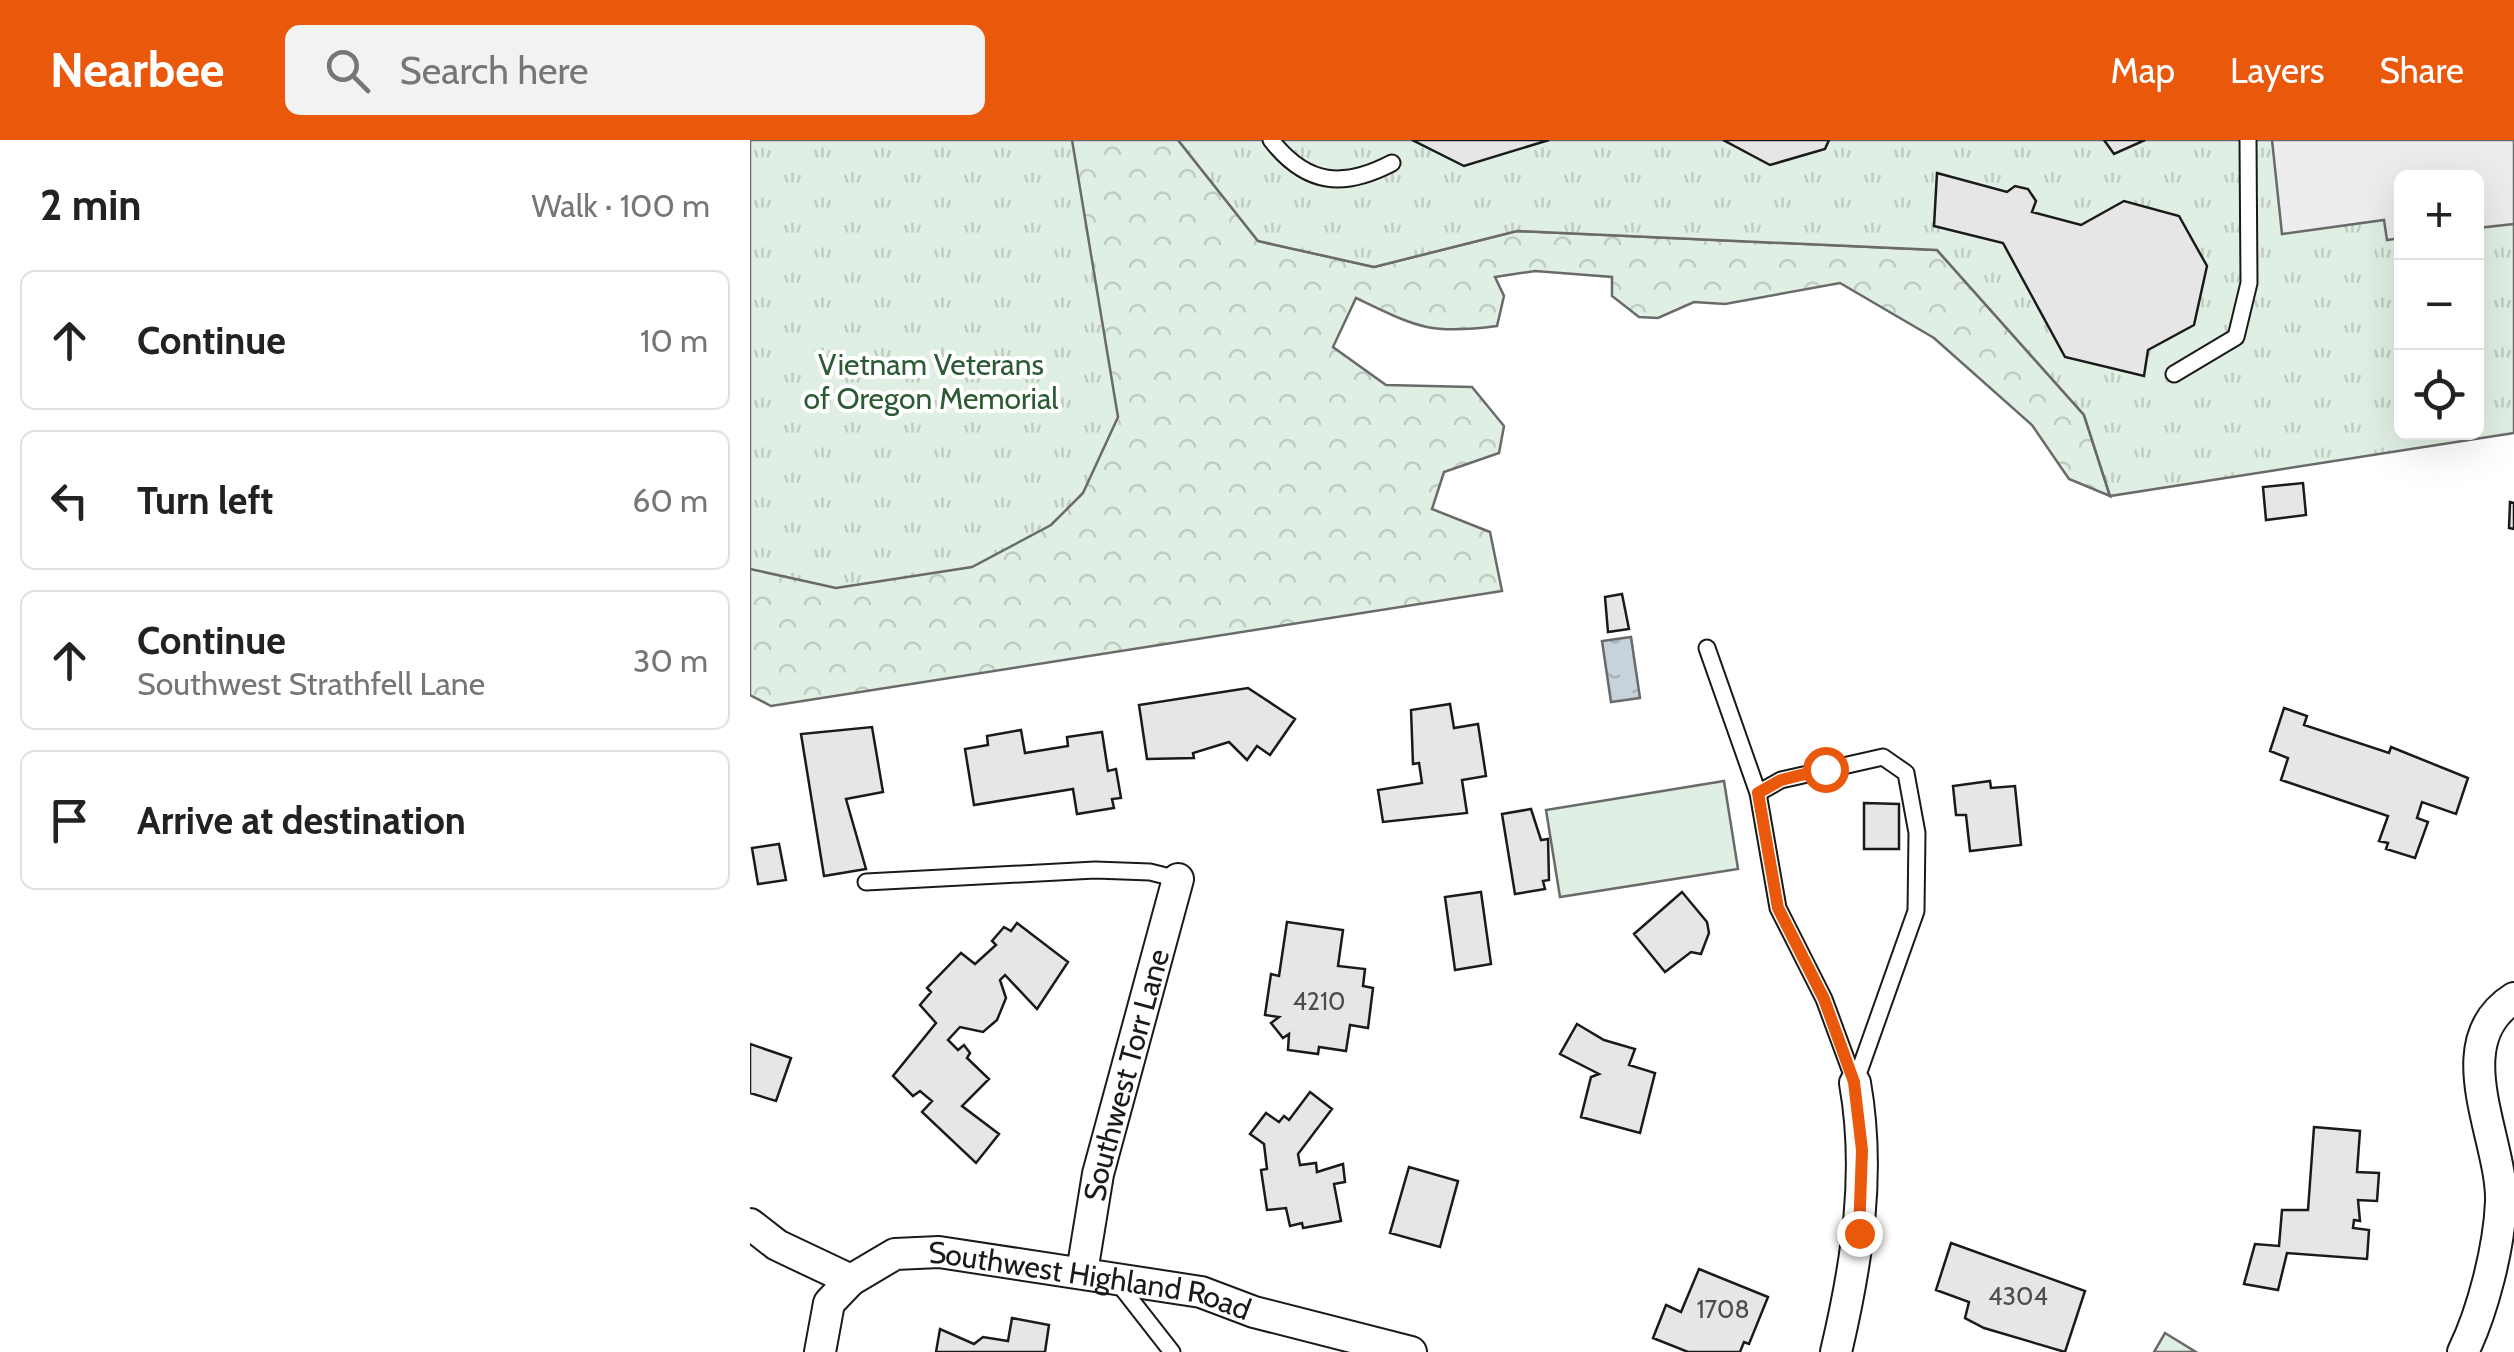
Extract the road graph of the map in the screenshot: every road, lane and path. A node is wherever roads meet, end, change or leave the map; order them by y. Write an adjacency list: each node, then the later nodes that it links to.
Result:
1 (1271, 140): 3 (lane)
2 (2248, 140): 4 (lane)
3 (1392, 163)
4 (2174, 374)
5 (1707, 648): 6 (lane)
6 (1758, 793): 10 (lane); 10 (lane)
7 (1178, 879): 8 (lane); 12 (street, Southwest Torr Lane)
8 (866, 882)
9 (2514, 998): 18 (street)
10 (1854, 1082): 17 (street)
11 (750, 1224): 13 (street)
12 (1097, 1274): 13 (street, Southwest Highland Road); 15 (lane); 16 (street, Southwest Highland Road)
13 (851, 1280): 14 (street, Southwest Highland Road)
14 (820, 1352)
15 (1172, 1352)
16 (1411, 1352)
17 (1836, 1352)
18 (2463, 1352)

